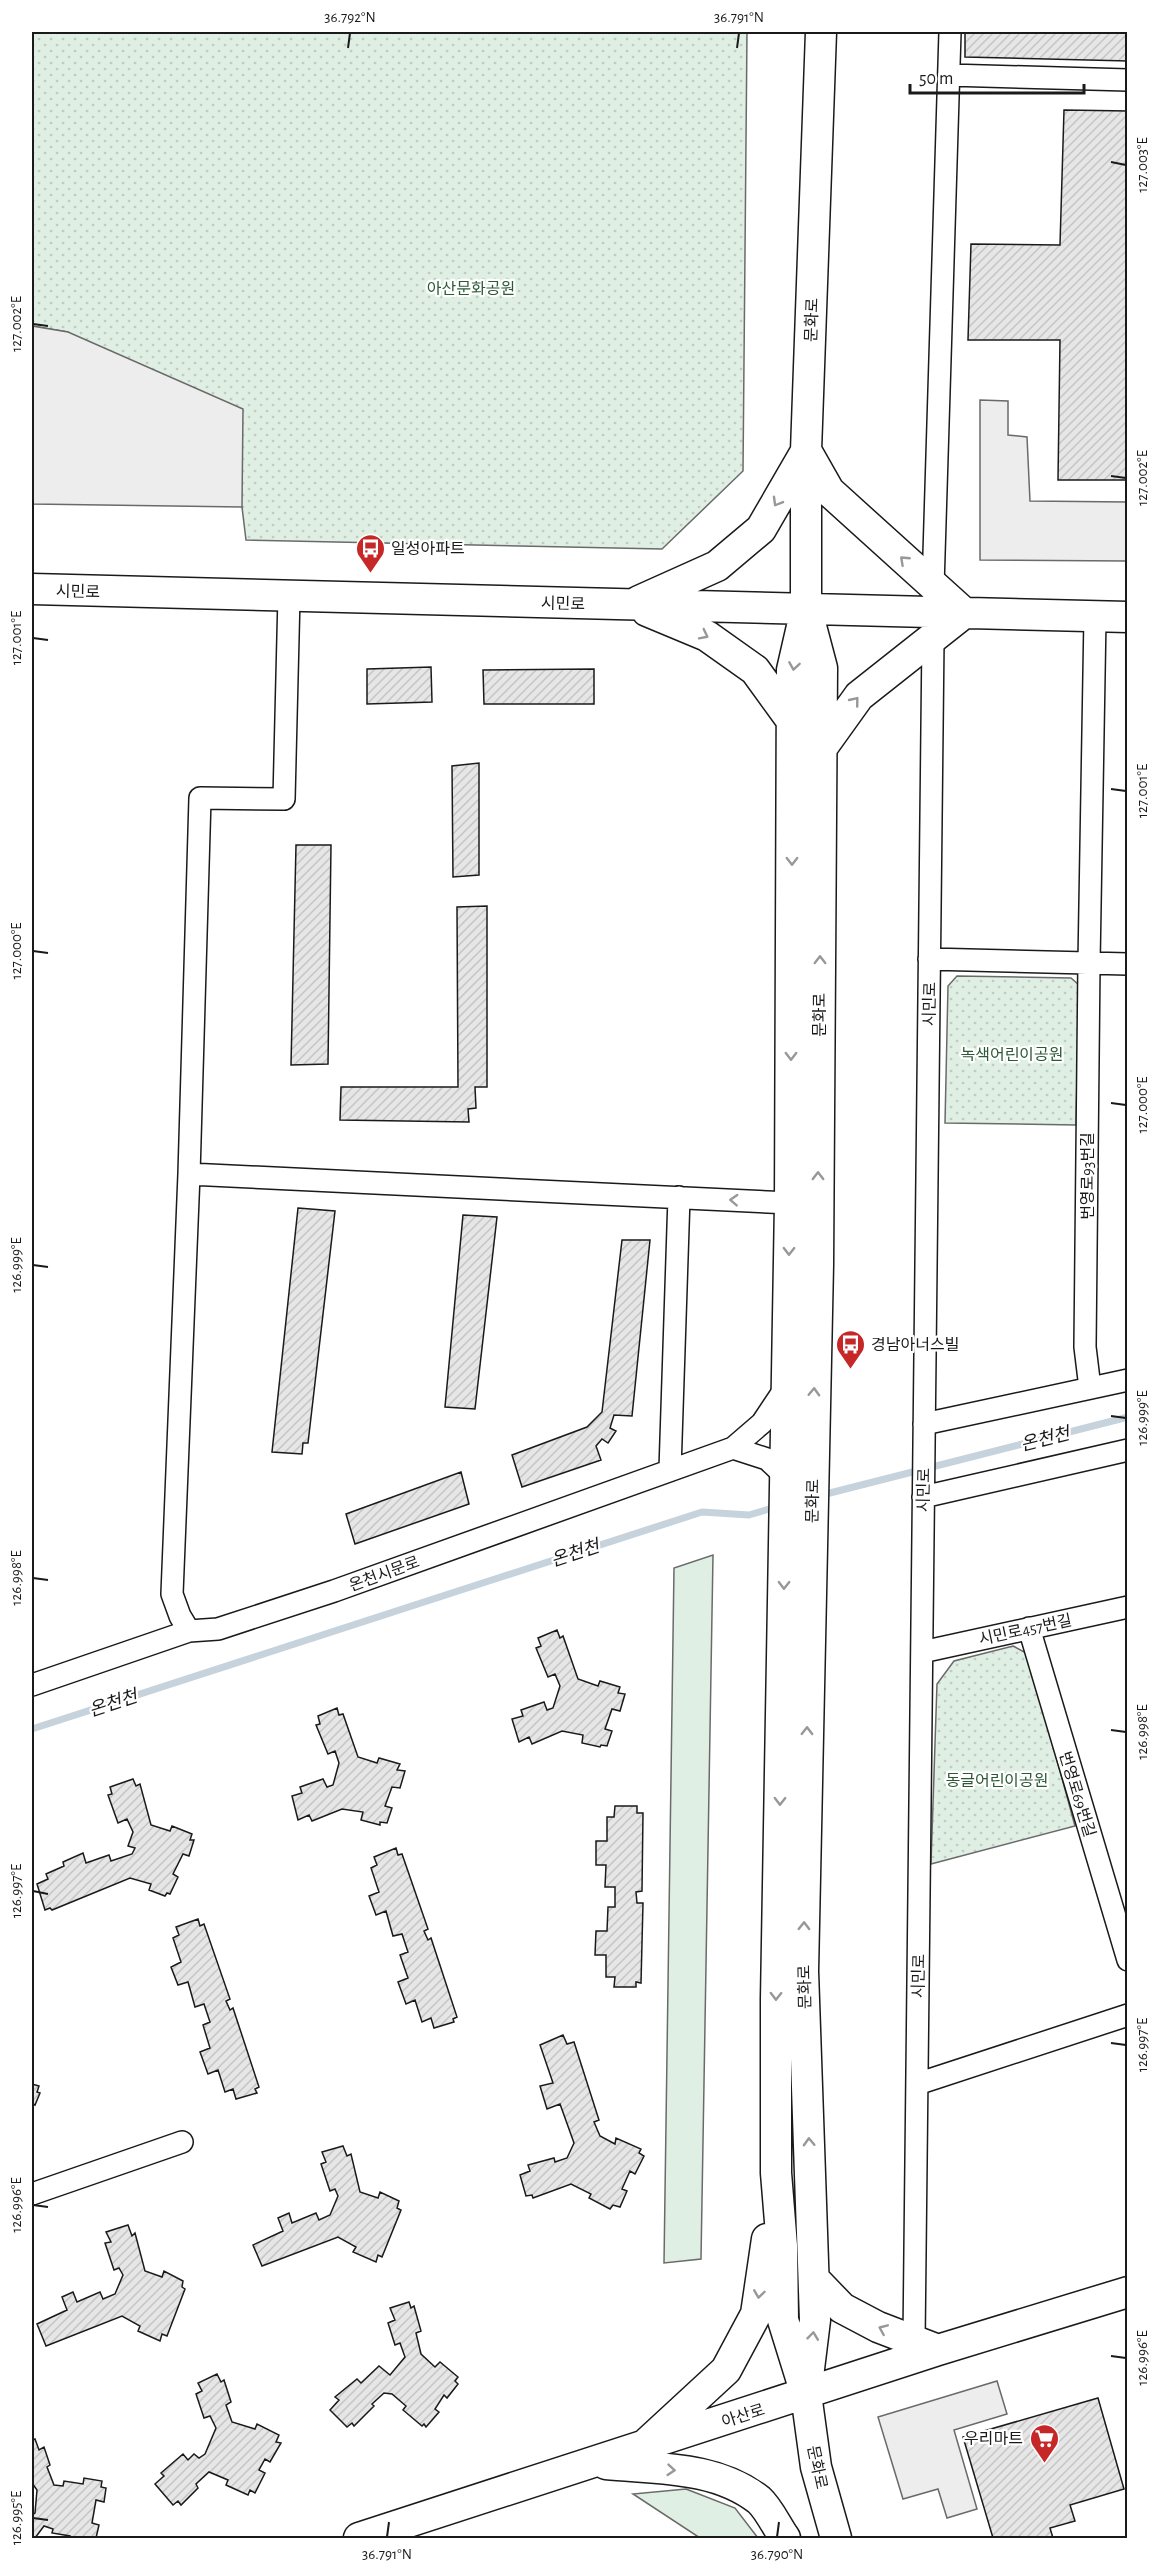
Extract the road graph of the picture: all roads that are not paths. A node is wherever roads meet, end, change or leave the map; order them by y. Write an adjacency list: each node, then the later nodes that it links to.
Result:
1 (821, 32): 5 (main road, 문화로)
2 (950, 32): 3 (street)
3 (949, 75): 4 (street); 6 (street)
4 (1128, 80)
5 (806, 451): 6 (main road, one-way to 5); 9 (main road, one-way to 9); 10 (main road, 문화로)
6 (933, 587): 11 (main road)
7 (32, 590): 8 (main road, 시민로)
8 (289, 596): 9 (main road, 시민로); 20 (street)
9 (631, 604): 10 (main road, 시민로); 15 (main road, one-way to 15)
10 (806, 609): 11 (main road, 시민로); 15 (main road, 문화로, one-way to 15); 16 (main road, 문화로)
11 (964, 613): 12 (main road, 시민로); 14 (main road)
12 (1095, 616): 13 (main road, 시민로); 18 (street)
13 (1128, 617)
14 (933, 639): 16 (main road, one-way to 14); 17 (street, 시민로)
15 (792, 721): 22 (main road, 문화로, one-way to 22)
16 (821, 748): 29 (main road, 문화로, one-way to 16)
17 (929, 959): 18 (street); 26 (street, 시민로)
18 (1089, 963): 19 (street); 25 (street, 번영로93번길)
19 (1128, 964)
20 (189, 1174): 21 (street); 35 (street)
21 (679, 1197): 22 (street, one-way to 21); 30 (street)
22 (790, 1203): 24 (main road, 문화로, one-way to 24)
23 (1128, 1380): 25 (street)
24 (787, 1387): 27 (street); 29 (main road, 문화로)
25 (1090, 1388): 26 (street)
26 (924, 1424): 31 (street, 시민로)
27 (733, 1448): 29 (street); 30 (street, 온천시문로)
28 (1128, 1450): 31 (street)
29 (788, 1461): 32 (main road)
30 (670, 1470): 35 (street, 온천시문로)
31 (923, 1497): 36 (street, 시민로)
32 (798, 1524): 42 (main road, 문화로, one-way to 42); 44 (main road, 문화로, one-way to 32)
33 (1128, 1607): 34 (street, 시민로457번길)
34 (1029, 1628): 36 (street, 시민로457번길); 38 (street, 번영로69번길)
35 (189, 1631): 37 (street, 온천시문로)
36 (922, 1652): 40 (street, 시민로)
37 (32, 1685)
38 (1128, 1960)
39 (1128, 2015): 40 (street)
40 (917, 2084): 46 (street, 시민로)
41 (182, 2142): 43 (street)
42 (776, 2173): 47 (main road, 문화로); 48 (main road, one-way to 48)
43 (32, 2194)
44 (814, 2279): 46 (main road, one-way to 44); 47 (main road, 문화로, one-way to 44)
45 (1128, 2292): 46 (main road, 아산로)
46 (926, 2345): 47 (main road, 아산로)
47 (806, 2394): 48 (main road, 아산로); 52 (main road, 문화로)
48 (643, 2447): 49 (main road, 아산로)
49 (591, 2463): 50 (main road, 아산로); 51 (main road, one-way to 51)
50 (359, 2538)
51 (785, 2538)
52 (836, 2538)

